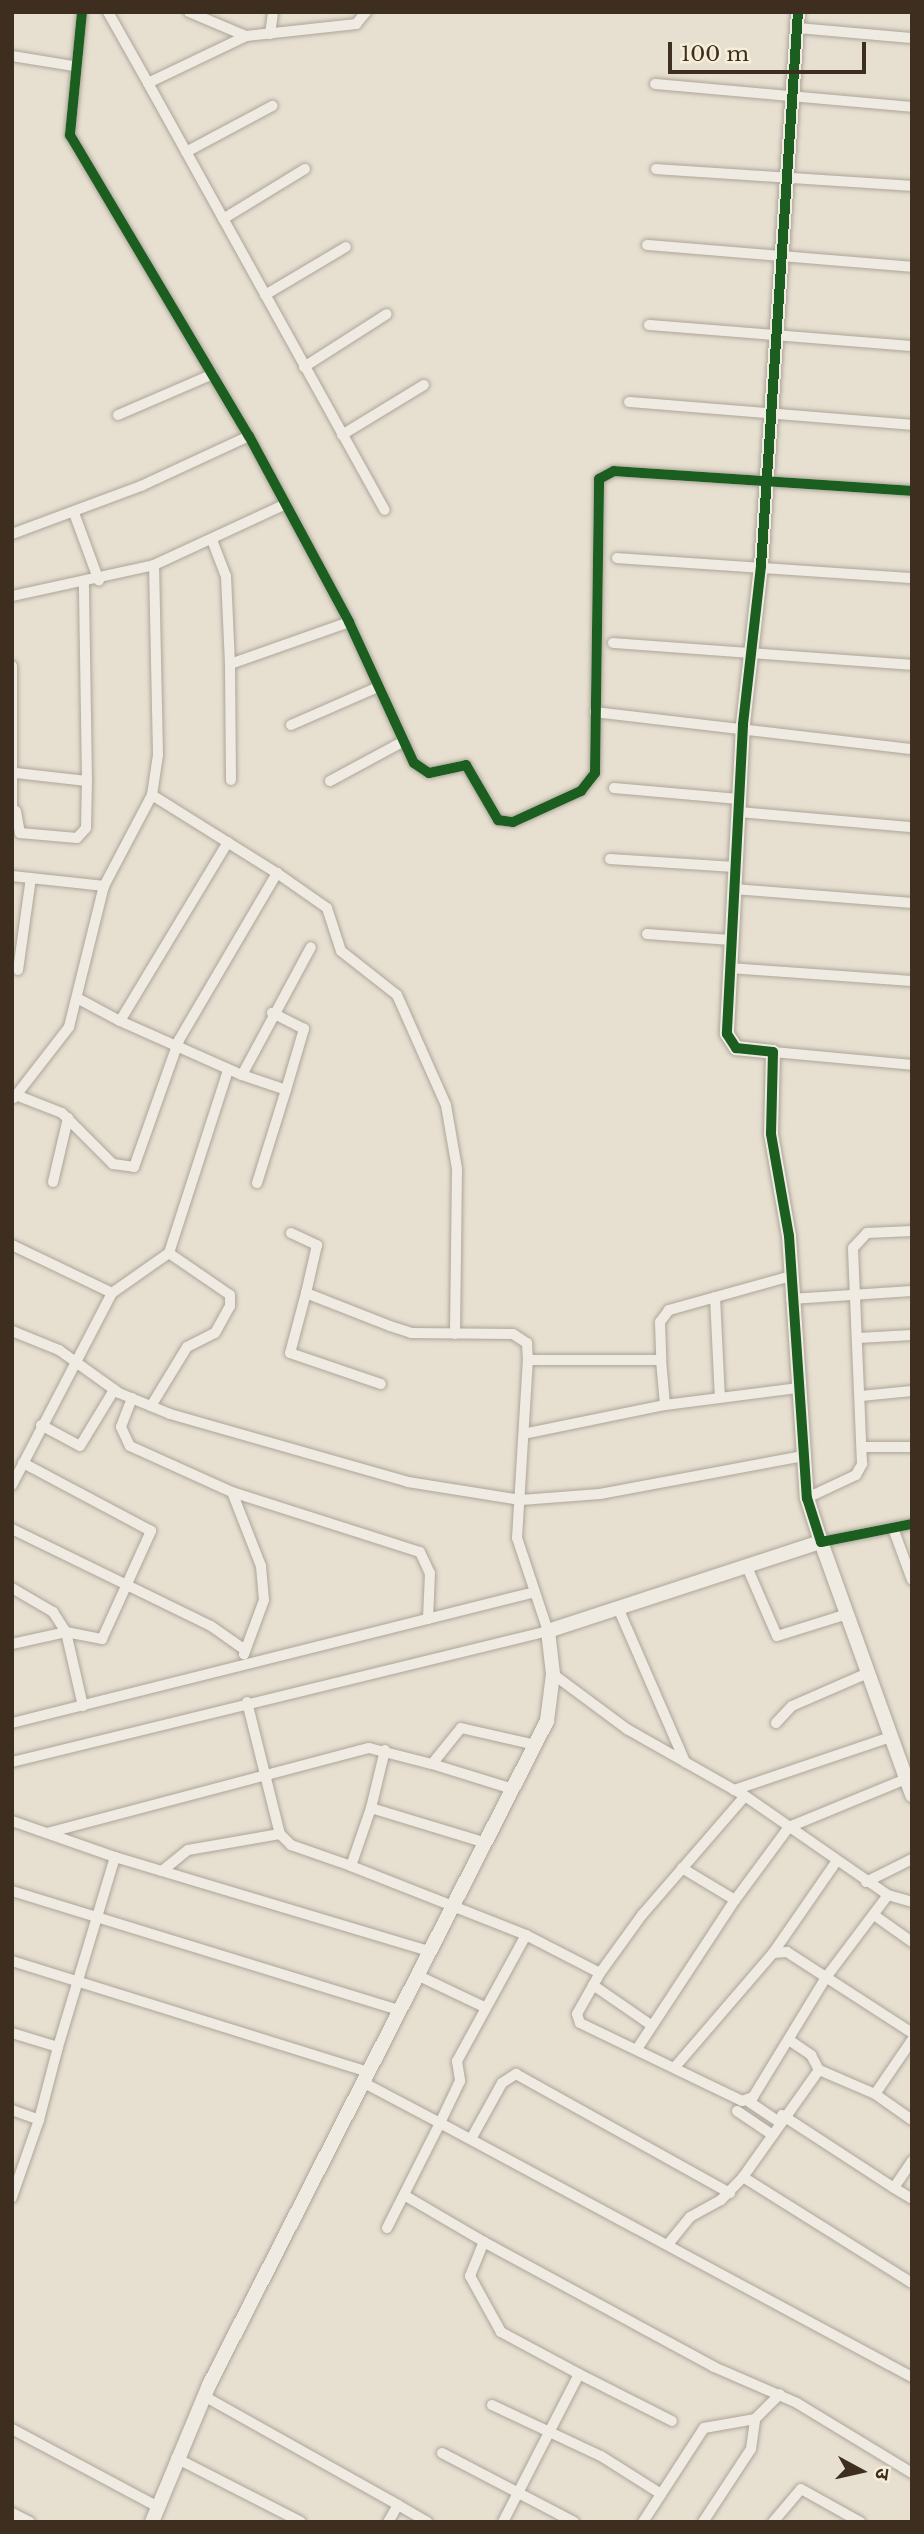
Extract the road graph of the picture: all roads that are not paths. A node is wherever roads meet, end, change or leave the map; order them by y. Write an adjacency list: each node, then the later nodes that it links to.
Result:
1 (82, 12): 12 (street)
2 (108, 12): 13 (street)
3 (189, 12): 9 (street)
4 (273, 12): 8 (street)
5 (366, 12): 8 (street)
6 (798, 12): 7 (street)
7 (797, 28): 10 (street); 15 (street)
8 (270, 34): 9 (street)
9 (246, 36): 13 (street)
10 (912, 38)
11 (12, 55): 12 (street)
12 (74, 66): 34 (street)
13 (148, 83): 18 (street)
14 (655, 84): 15 (street)
15 (792, 96): 17 (street); 21 (street)
16 (272, 106): 18 (street)
17 (912, 107)
18 (186, 152): 23 (street)
19 (305, 169): 23 (street)
20 (656, 169): 21 (street)
21 (787, 178): 22 (street); 26 (street)
22 (912, 186)
23 (223, 219): 28 (street)
24 (646, 246): 26 (street)
25 (346, 247): 28 (street)
26 (782, 257): 27 (street); 31 (street)
27 (912, 267)
28 (265, 295): 33 (street)
29 (387, 314): 33 (street)
30 (649, 325): 31 (street)
31 (776, 337): 32 (street); 38 (street)
32 (912, 346)
33 (304, 367): 40 (street)
34 (213, 374): 37 (street); 41 (street)
35 (424, 385): 40 (street)
36 (629, 402): 38 (street)
37 (118, 415)
38 (772, 415): 39 (street); 42 (street)
39 (912, 425)
40 (342, 435): 45 (street)
41 (250, 436): 44 (street); 46 (street)
42 (767, 482): 43 (street); 51 (street); 63 (street)
43 (912, 491)
44 (286, 504): 48 (street); 56 (street)
45 (385, 510)
46 (74, 513): 47 (street); 53 (street)
47 (12, 534)
48 (212, 540): 50 (street); 59 (street)
49 (617, 558): 51 (street)
50 (154, 565): 53 (street); 74 (street)
51 (761, 566): 52 (street); 58 (street)
52 (912, 578)
53 (99, 581): 54 (street)
54 (84, 584): 55 (street); 71 (street)
55 (12, 596)
56 (349, 622): 59 (street); 62 (street)
57 (613, 643): 58 (street)
58 (749, 657): 60 (street); 64 (street)
59 (230, 664): 70 (street)
60 (912, 665)
61 (12, 666): 66 (street)
62 (378, 687): 65 (street); 67 (street)
63 (595, 712): 64 (street); 67 (street)
64 (743, 724): 68 (street); 75 (street)
65 (291, 726)
66 (14, 741): 69 (street)
67 (404, 741): 72 (street)
68 (912, 749)
69 (16, 773): 71 (street); 76 (street)
70 (231, 780)
71 (86, 781): 76 (street)
72 (330, 781)
73 (614, 788): 75 (street)
74 (152, 795): 78 (street); 84 (street)
75 (739, 805): 77 (street); 80 (street)
76 (14, 812)
77 (912, 827)
78 (228, 842): 81 (street); 95 (street)
79 (610, 859): 80 (street)
80 (735, 867): 85 (street)
81 (277, 873): 96 (street); 118 (street)
82 (12, 876): 83 (street)
83 (31, 878): 84 (street); 91 (street)
84 (104, 886): 93 (street)
85 (734, 889): 86 (street); 88 (street)
86 (912, 903)
87 (647, 934): 88 (street)
88 (731, 940): 90 (street)
89 (312, 947): 94 (street)
90 (729, 968): 92 (street); 97 (street)
91 (18, 970)
92 (912, 981)
93 (77, 998): 95 (street); 102 (street)
94 (272, 1013): 100 (street); 101 (street)
95 (120, 1021): 96 (street)
96 (176, 1049): 99 (street); 103 (street)
97 (773, 1052): 98 (street); 110 (street)
98 (912, 1065)
99 (228, 1070): 100 (street); 109 (street)
100 (242, 1075): 101 (street)
101 (286, 1090): 105 (street)
102 (14, 1097): 103 (street)
103 (68, 1118): 104 (street)
104 (53, 1182)
105 (257, 1183)
106 (912, 1231): 114 (street)
107 (291, 1233): 113 (street)
108 (12, 1245): 112 (street)
109 (169, 1253): 112 (street); 132 (street)
110 (790, 1276): 115 (street); 116 (street)
111 (912, 1291): 114 (street)
112 (113, 1293): 121 (street)
113 (306, 1293): 118 (street); 124 (street)
114 (855, 1294): 116 (street); 120 (street)
115 (715, 1297): 123 (street); 130 (street)
116 (791, 1299): 125 (street)
117 (12, 1331): 121 (street)
118 (455, 1334): 122 (street)
119 (912, 1335): 120 (street)
120 (858, 1338): 128 (street)
121 (74, 1360): 126 (street); 133 (street)
122 (528, 1360): 123 (street); 134 (street)
123 (660, 1360): 131 (street)
124 (381, 1384)
125 (797, 1388): 130 (street); 137 (street)
126 (114, 1390): 129 (street); 133 (street)
127 (912, 1391): 128 (street)
128 (861, 1396): 135 (street)
129 (132, 1398): 132 (street); 140 (street)
130 (720, 1398): 131 (street)
131 (665, 1405): 134 (street)
132 (151, 1406): 142 (street)
133 (41, 1425): 138 (street)
134 (528, 1433): 142 (street)
135 (862, 1447): 136 (street); 141 (street)
136 (912, 1447)
137 (804, 1456): 141 (street); 142 (street)
138 (23, 1463): 139 (street); 149 (street)
139 (12, 1485)
140 (232, 1492): 154 (street); 158 (street)
141 (807, 1498): 146 (street)
142 (521, 1500): 151 (street)
143 (912, 1524): 144 (street)
144 (893, 1528): 146 (street); 148 (street)
145 (12, 1529): 149 (street)
146 (821, 1542): 147 (street); 153 (street)
147 (747, 1567): 152 (street); 153 (street)
148 (912, 1580)
149 (128, 1584): 156 (street); 158 (street)
150 (12, 1588): 156 (street)
151 (532, 1597): 154 (street); 155 (street)
152 (619, 1611): 155 (street); 170 (street)
153 (847, 1614): 160 (street)
154 (428, 1619): 159 (street)
155 (548, 1631): 161 (street); 162 (street)
156 (66, 1632): 157 (street); 163 (street)
157 (12, 1644)
158 (245, 1650): 159 (street)
159 (240, 1666): 163 (street)
160 (868, 1673): 165 (street); 166 (street)
161 (553, 1674): 167 (street); 170 (street)
162 (247, 1702): 169 (street); 172 (street)
163 (83, 1706): 164 (street)
164 (12, 1723)
165 (776, 1723)
166 (891, 1738): 173 (street); 175 (street)
167 (535, 1745): 171 (street); 174 (street)
168 (385, 1750): 171 (street); 172 (street); 178 (street)
169 (12, 1762)
170 (685, 1762): 175 (street)
171 (432, 1764): 174 (street)
172 (264, 1777): 181 (street); 182 (street)
173 (906, 1779): 176 (street); 180 (street)
174 (513, 1789): 183 (street)
175 (734, 1790): 177 (street)
176 (912, 1795)
177 (745, 1796): 180 (street); 188 (street)
178 (371, 1808): 183 (street); 187 (street)
179 (12, 1821): 181 (street)
180 (789, 1827): 186 (street); 193 (street)
181 (47, 1833): 184 (street)
182 (280, 1833): 187 (street); 189 (street)
183 (486, 1843): 194 (street)
184 (115, 1857): 189 (street); 197 (street)
185 (912, 1859): 190 (street)
186 (836, 1862): 190 (street); 201 (street)
187 (351, 1866): 194 (street)
188 (682, 1868): 193 (street); 203 (street)
189 (162, 1871): 200 (street)
190 (866, 1882): 192 (street)
191 (12, 1891): 197 (street)
192 (888, 1895): 195 (street); 196 (street)
193 (735, 1900): 210 (street)
194 (456, 1902): 198 (street); 200 (street)
195 (912, 1902)
196 (874, 1915): 199 (street); 205 (street)
197 (97, 1916): 206 (street); 209 (street)
198 (526, 1935): 203 (street); 208 (street)
199 (912, 1942)
200 (431, 1952): 204 (street)
201 (774, 1953): 205 (street); 217 (street)
202 (12, 1961): 206 (street)
203 (600, 1973): 207 (street)
204 (419, 1976): 208 (street); 209 (street)
205 (827, 1976): 212 (street); 214 (street)
206 (78, 1980): 215 (street); 219 (street)
207 (593, 1985): 210 (street); 216 (street)
208 (486, 2008): 227 (street)
209 (401, 2011): 219 (street)
210 (651, 2025): 216 (street)
211 (12, 2033): 215 (street)
212 (912, 2033)
213 (912, 2039): 220 (street)
214 (789, 2040): 218 (street); 221 (street)
215 (58, 2047): 225 (street)
216 (637, 2049): 217 (street)
217 (675, 2067): 221 (street)
218 (819, 2070): 220 (street); 224 (street)
219 (367, 2077): 227 (street); 245 (street)
220 (875, 2094): 226 (street)
221 (748, 2101): 224 (street)
222 (12, 2110): 225 (street)
223 (737, 2111): 228 (street)
224 (780, 2118): 228 (street); 233 (street)
225 (39, 2120): 232 (street)
226 (912, 2120)
227 (440, 2123): 229 (street); 235 (street)
228 (770, 2133): 231 (street)
229 (471, 2139): 234 (street); 240 (street)
230 (912, 2161): 233 (street)
231 (743, 2177): 234 (street); 241 (street)
232 (14, 2185): 236 (street)
233 (894, 2188): 237 (street)
234 (730, 2193): 240 (street)
235 (404, 2195): 238 (street); 239 (street)
236 (12, 2197)
237 (912, 2199)
238 (387, 2228)
239 (484, 2242): 242 (street); 244 (street)
240 (669, 2243): 243 (street)
241 (912, 2283)
242 (579, 2374): 248 (street); 250 (street)
243 (912, 2377)
244 (780, 2394): 247 (street); 253 (street)
245 (204, 2396): 252 (street); 256 (street)
246 (492, 2405): 250 (street)
247 (755, 2418): 255 (street); 267 (street)
248 (672, 2421)
249 (12, 2429): 257 (street)
250 (550, 2432): 254 (street); 255 (street)
251 (442, 2453): 254 (street)
252 (176, 2458): 257 (street); 261 (street)
253 (912, 2473)
254 (520, 2491): 264 (street); 265 (street)
255 (661, 2494): 266 (street)
256 (398, 2505): 262 (street); 263 (street)
257 (156, 2507): 260 (street)
258 (12, 2513): 259 (street)
259 (30, 2522)
260 (152, 2522)
261 (301, 2522)
262 (388, 2522)
263 (428, 2522)
264 (503, 2522)
265 (574, 2522)
266 (643, 2522)
267 (703, 2522)
268 (773, 2522): 269 (street)
269 (860, 2522)

